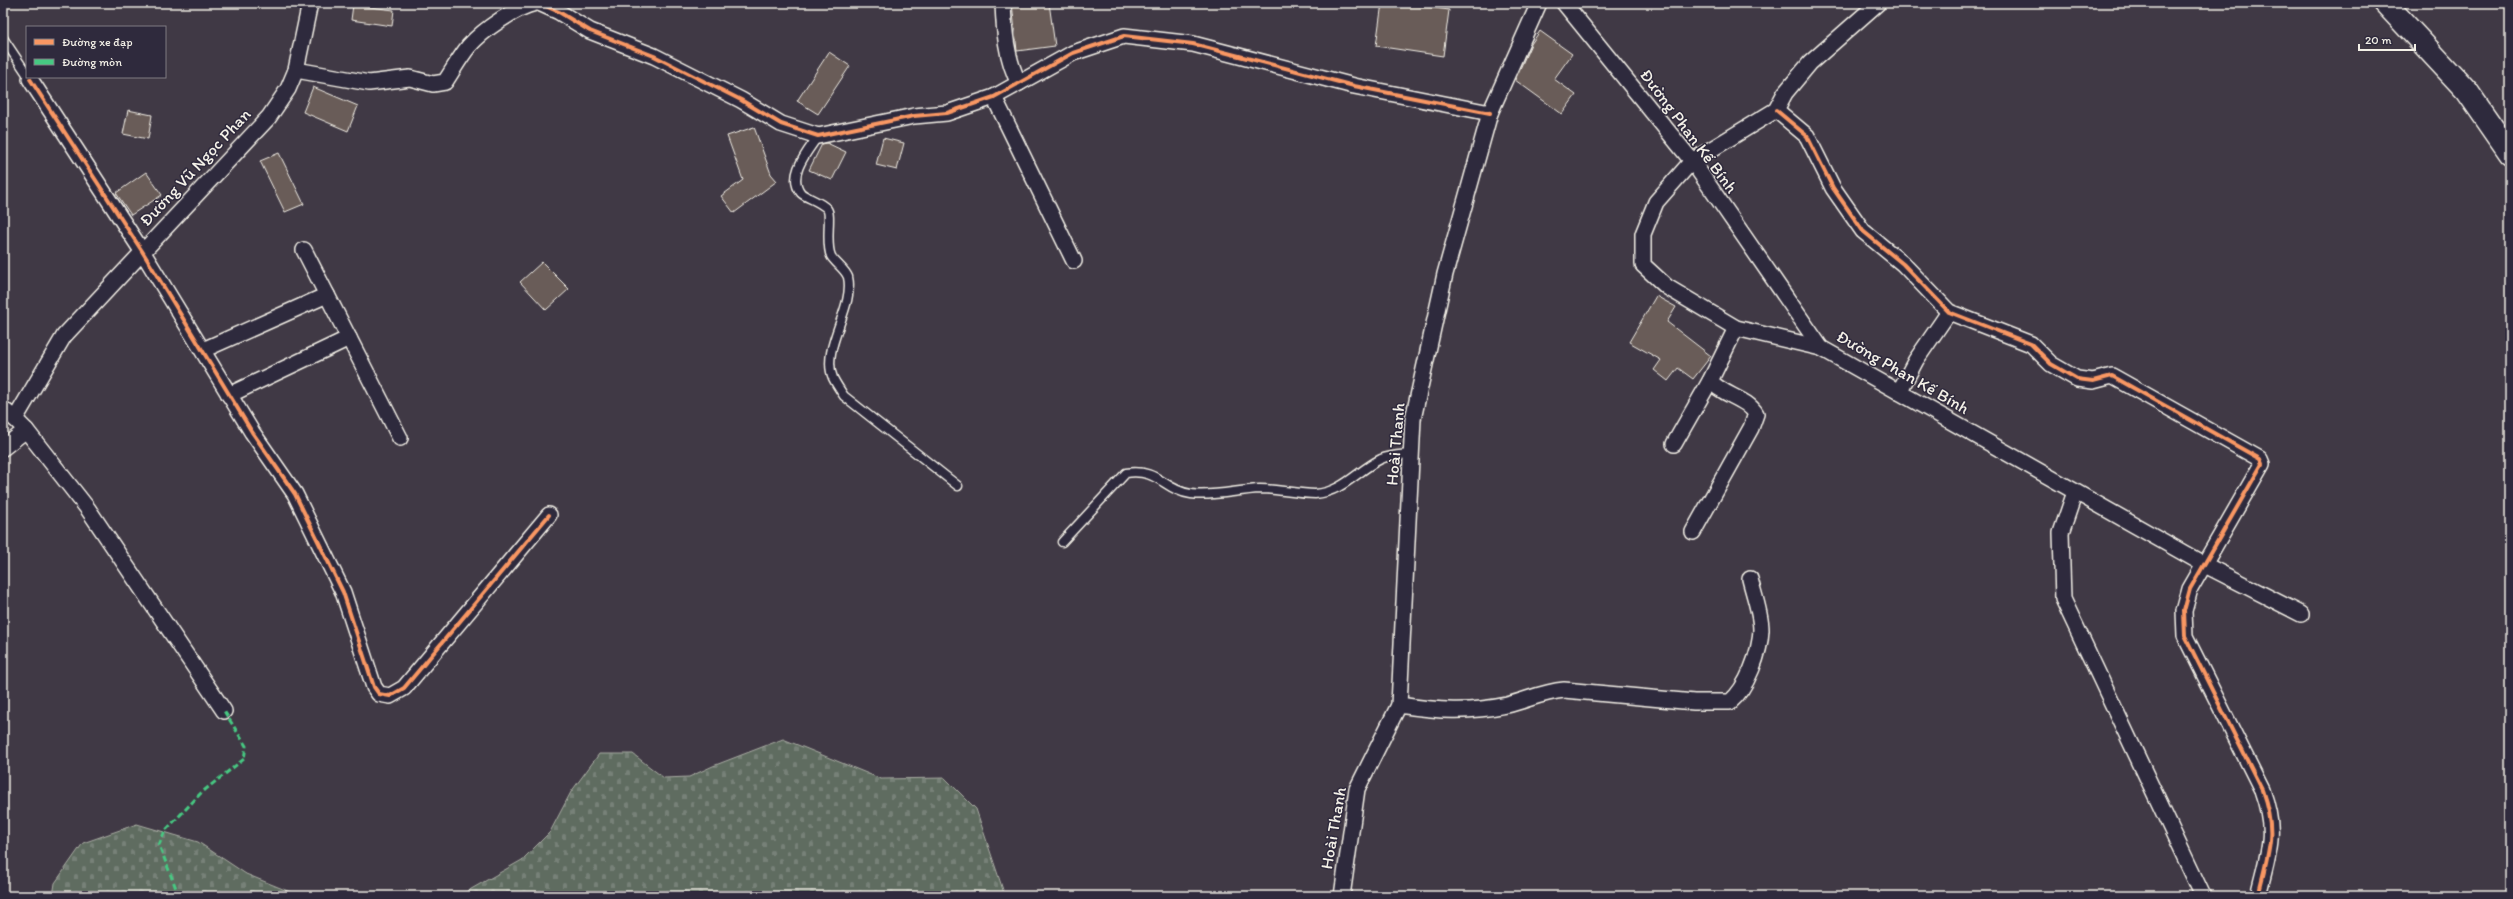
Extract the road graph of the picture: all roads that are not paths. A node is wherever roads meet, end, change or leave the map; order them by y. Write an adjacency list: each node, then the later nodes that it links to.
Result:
1 (310, 3): 11 (street, Đường Vũ Ngọc Phan)
2 (536, 3): 11 (street)
3 (540, 3): 9 (street)
4 (1003, 3): 14 (street)
5 (1539, 3): 17 (street, Hoài Thanh)
6 (1564, 3): 20 (street, Đường Phan Kế Bính)
7 (1878, 3): 16 (street)
8 (2385, 3): 19 (street)
9 (562, 7): 18 (street)
10 (3, 38): 12 (lane)
11 (296, 70): 22 (street, Đường Vũ Ngọc Phan)
12 (26, 72)
13 (30, 78): 22 (street)
14 (1019, 83): 15 (street); 17 (street)
15 (994, 97): 18 (street); 23 (street)
16 (1776, 110): 20 (street); 25 (street)
17 (1490, 113): 38 (street, Hoài Thanh)
18 (818, 136): 39 (lane)
19 (2510, 153)
20 (1692, 161): 26 (street); 28 (street, Đường Phan Kế Bính)
21 (304, 250): 24 (street)
22 (142, 251): 29 (street); 34 (street, Đường Vũ Ngọc Phan)
23 (1074, 261)
24 (327, 295): 27 (street); 29 (street)
25 (1949, 312): 31 (street); 44 (street)
26 (1736, 328): 28 (street); 30 (street)
27 (349, 338): 32 (street); 35 (street)
28 (1821, 348): 31 (street, Đường Phan Kế Bính)
29 (203, 350): 32 (street)
30 (1710, 381): 36 (street); 42 (street)
31 (1899, 392): 40 (street, Đường Phan Kế Bính)
32 (230, 395): 41 (street)
33 (3, 408): 34 (street)
34 (20, 425): 37 (street, Đường Vũ Ngọc Phan); 48 (street)
35 (400, 438)
36 (1674, 444)
37 (3, 448)
38 (1411, 454): 43 (lane); 47 (street, Hoài Thanh)
39 (958, 486)
40 (2075, 492): 44 (street, Đường Phan Kế Bính); 50 (street)
41 (549, 515)
42 (1694, 532)
43 (1062, 542)
44 (2205, 565): 46 (street, Đường Phan Kế Bính); 51 (street)
45 (1750, 579): 47 (street)
46 (2301, 614)
47 (1399, 705): 49 (street, Hoài Thanh)
48 (224, 711)
49 (1342, 896)
50 (2203, 896)
51 (2258, 896)

